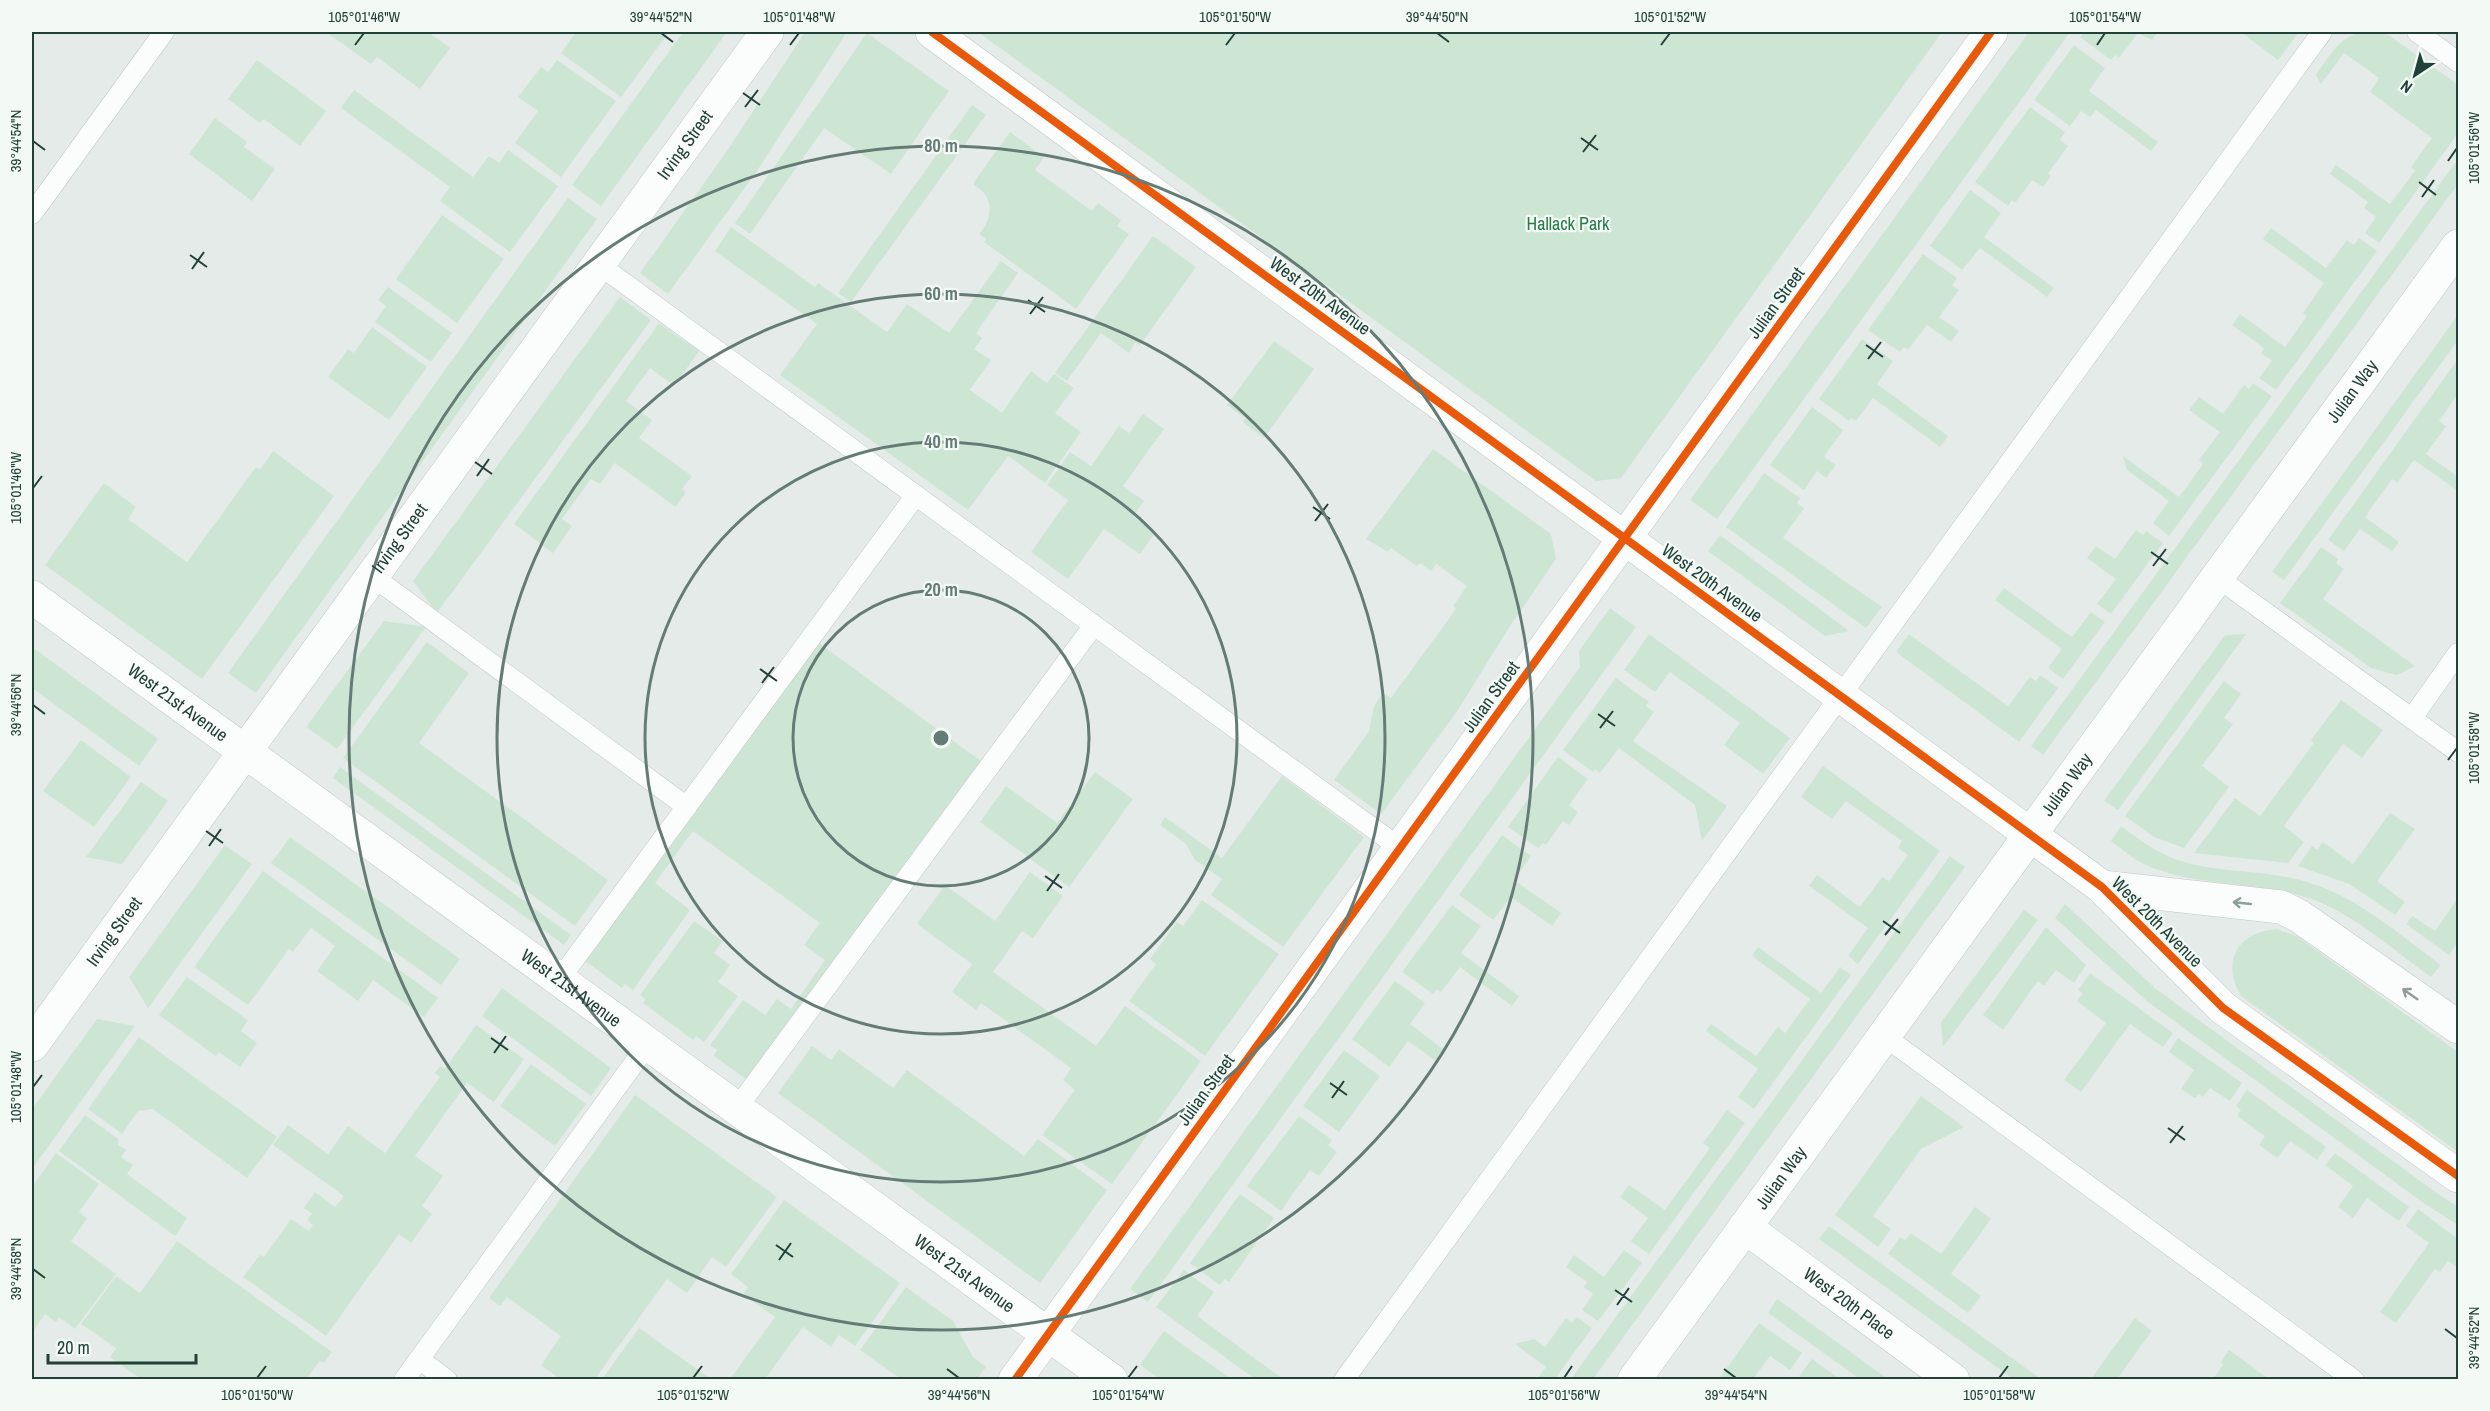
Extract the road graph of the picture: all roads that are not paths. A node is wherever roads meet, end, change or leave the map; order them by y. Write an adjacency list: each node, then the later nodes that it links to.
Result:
1 (164, 32): 8 (lane)
2 (767, 32): 10 (street, Irving Street)
3 (932, 32): 12 (street, West 20th Avenue)
4 (1991, 32): 12 (street, Julian Street)
5 (2322, 32): 18 (lane)
6 (2417, 32): 7 (lane)
7 (2458, 62)
8 (32, 214)
9 (2458, 246): 14 (street, Julian Way)
10 (598, 264): 11 (lane); 13 (street, Irving Street)
11 (916, 495): 16 (lane); 22 (lane)
12 (1625, 537): 18 (street, West 20th Avenue); 24 (street, Julian Street)
13 (372, 576): 20 (street, Irving Street); 22 (lane)
14 (2218, 578): 19 (lane); 23 (street, Julian Way)
15 (32, 597): 20 (street, West 21st Avenue)
16 (1095, 626): 24 (lane); 31 (lane)
17 (2458, 653): 19 (lane)
18 (1840, 695): 23 (street, West 20th Avenue); 40 (lane)
19 (2412, 718): 21 (lane)
20 (244, 751): 26 (street, West 21st Avenue); 30 (street, Irving Street)
21 (2458, 752)
22 (687, 807): 26 (lane)
23 (2031, 834): 25 (street, West 20th Avenue); 28 (street, Julian Way)
24 (1400, 848): 34 (street, Julian Street)
25 (2102, 887): 27 (street, West 20th Avenue, one-way to 25); 32 (street, West 20th Avenue)
26 (560, 980): 29 (street, West 21st Avenue)
27 (2458, 1027)
28 (1884, 1036): 33 (street, Julian Way); 43 (lane)
29 (648, 1044): 31 (street, West 21st Avenue); 35 (lane)
30 (32, 1045)
31 (737, 1108): 34 (street, West 21st Avenue)
32 (2458, 1176)
33 (1745, 1227): 41 (street, Julian Way); 42 (street, West 20th Place)
34 (1048, 1334): 38 (street, Julian Street); 39 (street, West 21st Avenue)
35 (419, 1359): 36 (lane); 37 (lane)
36 (404, 1380)
37 (447, 1380)
38 (1016, 1380)
39 (1111, 1380)
40 (1344, 1380)
41 (1634, 1380)
42 (1953, 1380)
43 (2354, 1380)

